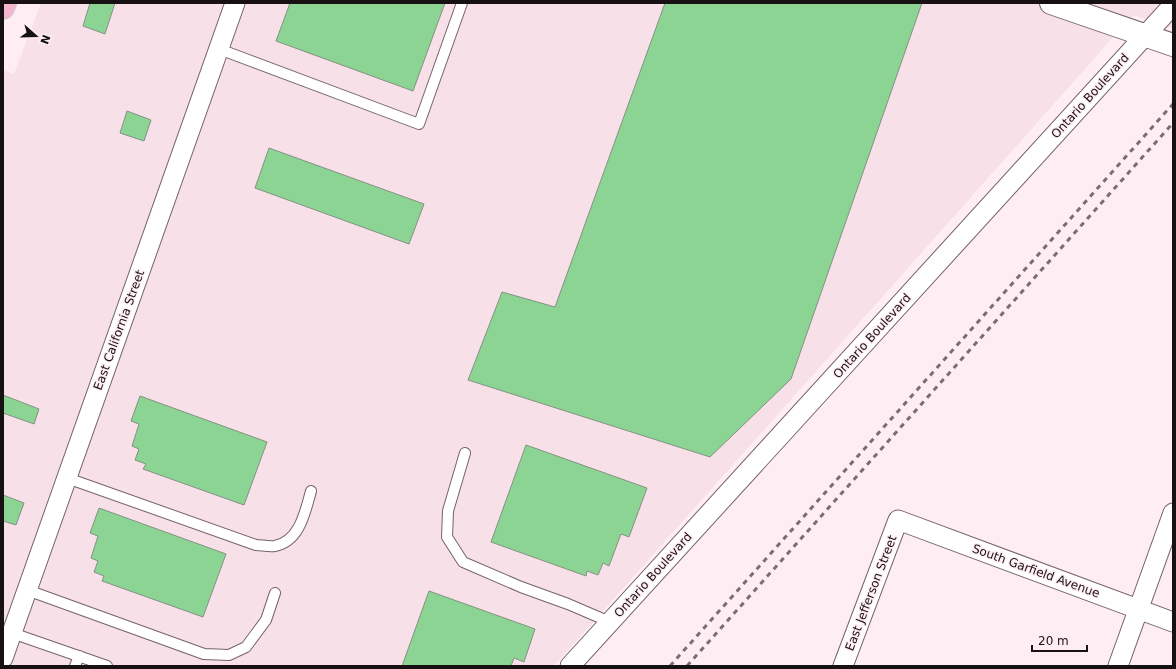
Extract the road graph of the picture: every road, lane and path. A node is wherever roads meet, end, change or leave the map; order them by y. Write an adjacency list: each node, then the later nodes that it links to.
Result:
1 (5, 3): 6 (main road)
2 (235, 3): 9 (street, East California Street)
3 (462, 3): 9 (lane)
4 (1051, 3): 7 (street)
5 (1173, 5): 7 (street, Ontario Boulevard)
6 (3, 8)
7 (1145, 36): 8 (street); 18 (street, Ontario Boulevard)
8 (1173, 45)
9 (219, 49): 11 (street, East California Street)
10 (465, 452): 18 (lane)
11 (67, 478): 12 (lane); 15 (street, East California Street)
12 (312, 491)
13 (1173, 513): 17 (street)
14 (898, 520): 17 (street, South Garfield Avenue); 25 (street, East Jefferson Street)
15 (27, 590): 16 (lane); 20 (street, East California Street)
16 (275, 593)
17 (1138, 609): 19 (street, South Garfield Avenue); 26 (street)
18 (610, 622): 24 (street, Ontario Boulevard)
19 (1173, 622)
20 (12, 633): 21 (street, East California Street); 22 (lane)
21 (3, 658)
22 (77, 661): 23 (lane)
23 (107, 666)
24 (570, 666)
25 (843, 666)
26 (1118, 666)

